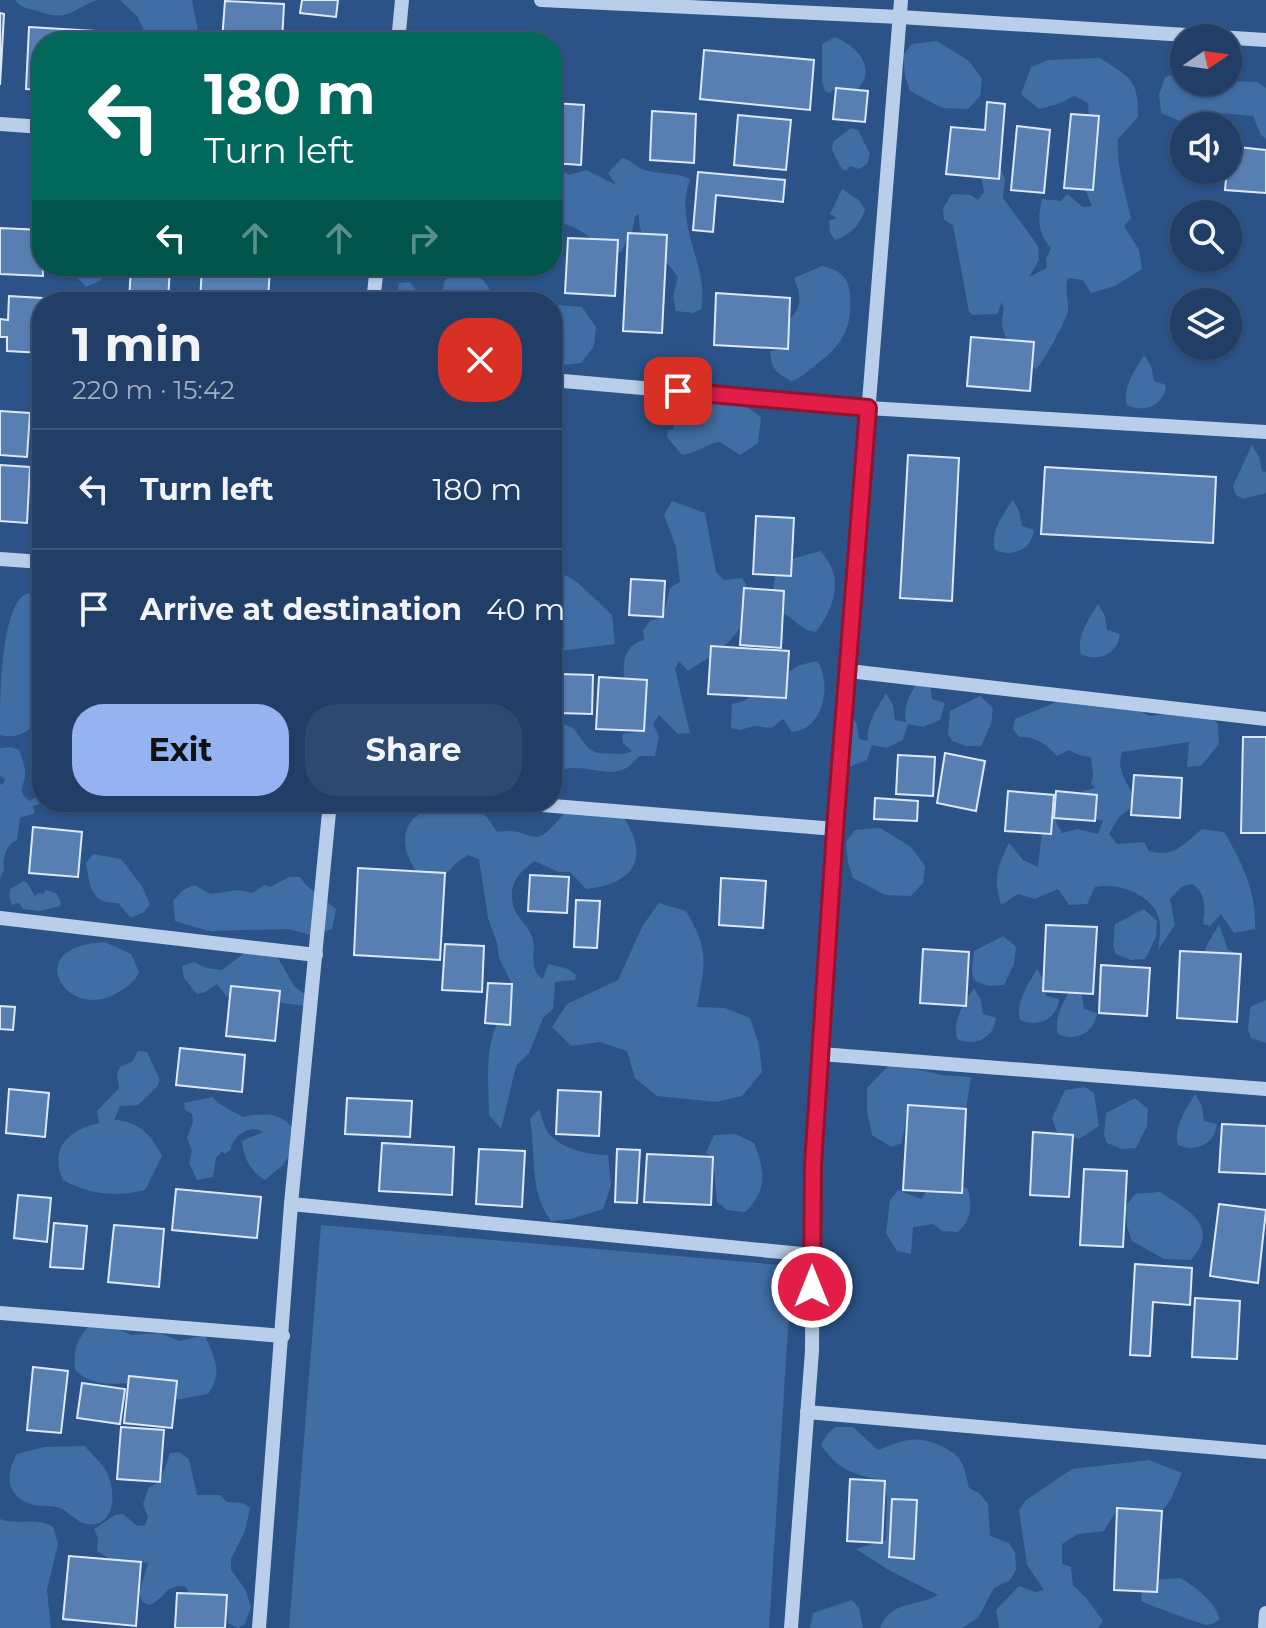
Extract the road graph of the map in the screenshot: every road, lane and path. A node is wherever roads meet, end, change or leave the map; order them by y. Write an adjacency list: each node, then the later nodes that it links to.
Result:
1 (402, 0): 5 (street)
2 (541, 0): 4 (street)
3 (901, 0): 4 (street)
4 (900, 17): 6 (street); 10 (street)
5 (399, 32)
6 (1266, 40)
7 (0, 124): 8 (street)
8 (32, 126)
9 (562, 381): 10 (street)
10 (868, 408): 11 (street); 14 (street)
11 (1266, 432)
12 (0, 559): 13 (street)
13 (32, 561)
14 (849, 671): 15 (street); 18 (street)
15 (1266, 719)
16 (562, 807): 18 (street)
17 (329, 812): 20 (street)
18 (835, 829): 21 (street)
19 (0, 918): 20 (street)
20 (316, 955): 23 (street)
21 (821, 1054): 22 (street); 24 (street)
22 (1266, 1089)
23 (291, 1204): 24 (street); 26 (street)
24 (812, 1255): 27 (street)
25 (0, 1313): 26 (street)
26 (283, 1336): 30 (street)
27 (807, 1412): 28 (street); 31 (street)
28 (1266, 1452)
29 (1266, 1613): 32 (street)
30 (259, 1628)
31 (791, 1628)
32 (1265, 1628)

